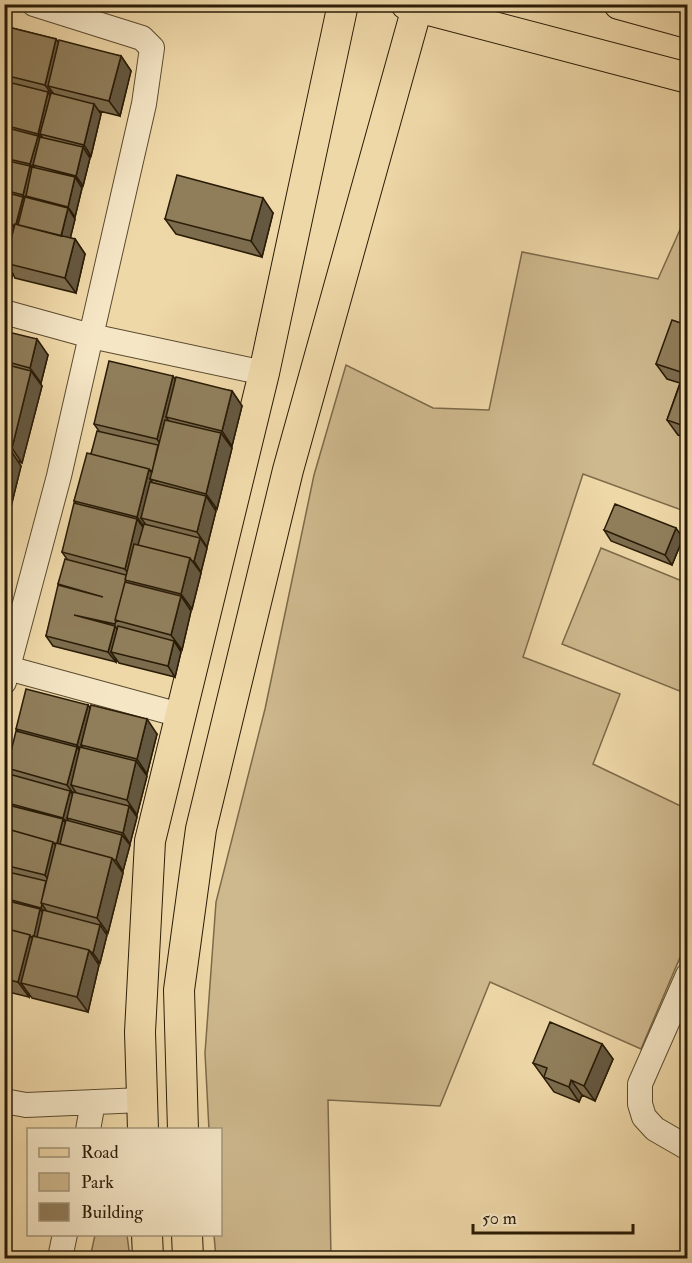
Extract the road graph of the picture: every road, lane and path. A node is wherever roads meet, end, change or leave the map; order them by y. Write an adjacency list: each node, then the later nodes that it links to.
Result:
1 (34, 4): 8 (street)
2 (343, 4): 9 (main road)
3 (619, 4): 5 (main road)
4 (414, 5): 6 (main road); 18 (main road)
5 (687, 23)
6 (687, 78)
7 (4, 312): 8 (street)
8 (91, 336): 9 (street); 10 (street)
9 (264, 373): 11 (main road)
10 (6, 672): 11 (street)
11 (180, 715): 13 (main road)
12 (687, 975): 19 (street)
13 (142, 1100): 15 (street); 17 (main road)
14 (4, 1101): 15 (street)
15 (93, 1102): 16 (street)
16 (87, 1128)
17 (143, 1128)
18 (183, 1128)
19 (687, 1148)
20 (65, 1236): 23 (street)
21 (147, 1236): 24 (main road)
22 (187, 1236): 25 (main road)
23 (60, 1258)
24 (148, 1258)
25 (188, 1258)

